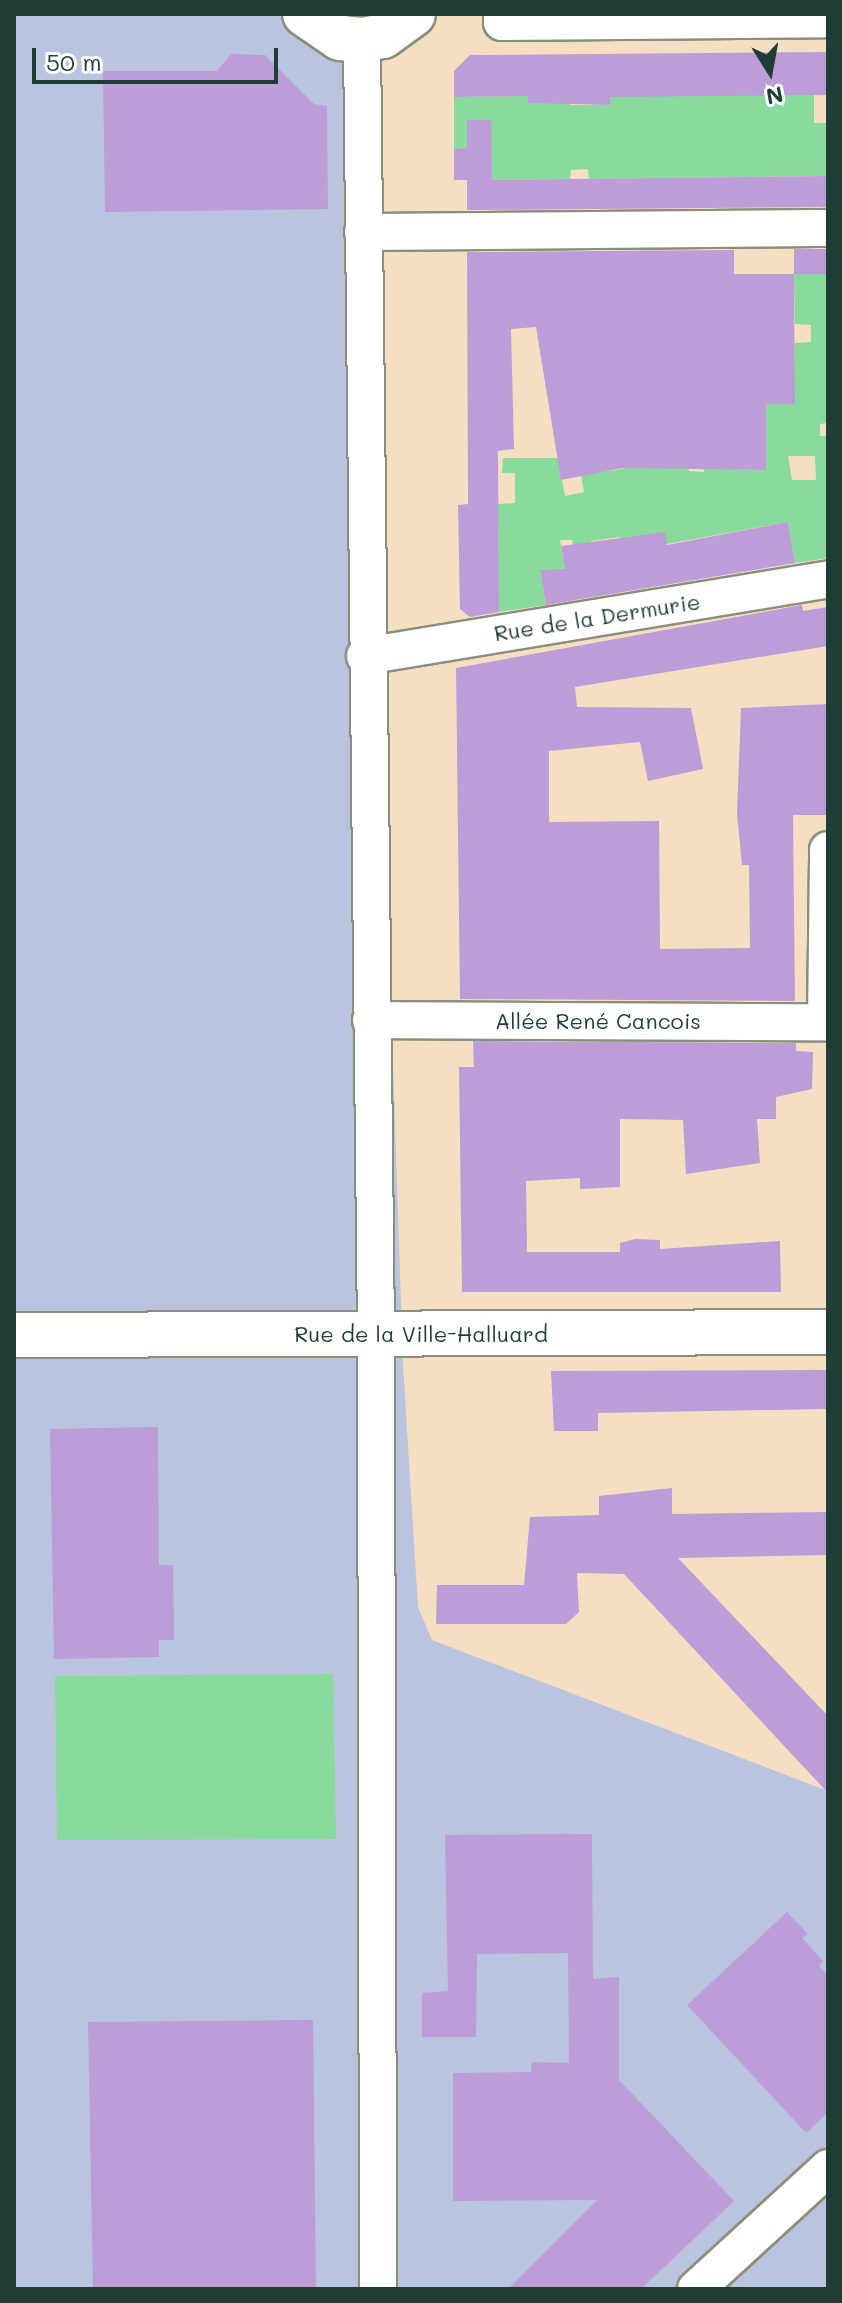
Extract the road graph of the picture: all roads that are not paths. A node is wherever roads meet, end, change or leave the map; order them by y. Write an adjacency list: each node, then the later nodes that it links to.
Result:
1 (305, 14): 5 (main road)
2 (413, 14): 5 (main road)
3 (502, 14): 4 (street)
4 (828, 19)
5 (362, 40): 7 (street)
6 (828, 228): 7 (street)
7 (363, 232): 9 (street)
8 (828, 579): 9 (street, Rue de la Dermurie)
9 (365, 656): 11 (street)
10 (828, 850): 12 (street)
11 (371, 1020): 12 (street, Allée René Cancois); 14 (street)
12 (827, 1022)
13 (828, 1332): 14 (main road, Rue de la Ville-Halluard)
14 (376, 1334): 15 (main road, Rue de la Ville-Halluard); 17 (street)
15 (14, 1335)
16 (828, 2168): 18 (street)
17 (378, 2289)
18 (696, 2289)

